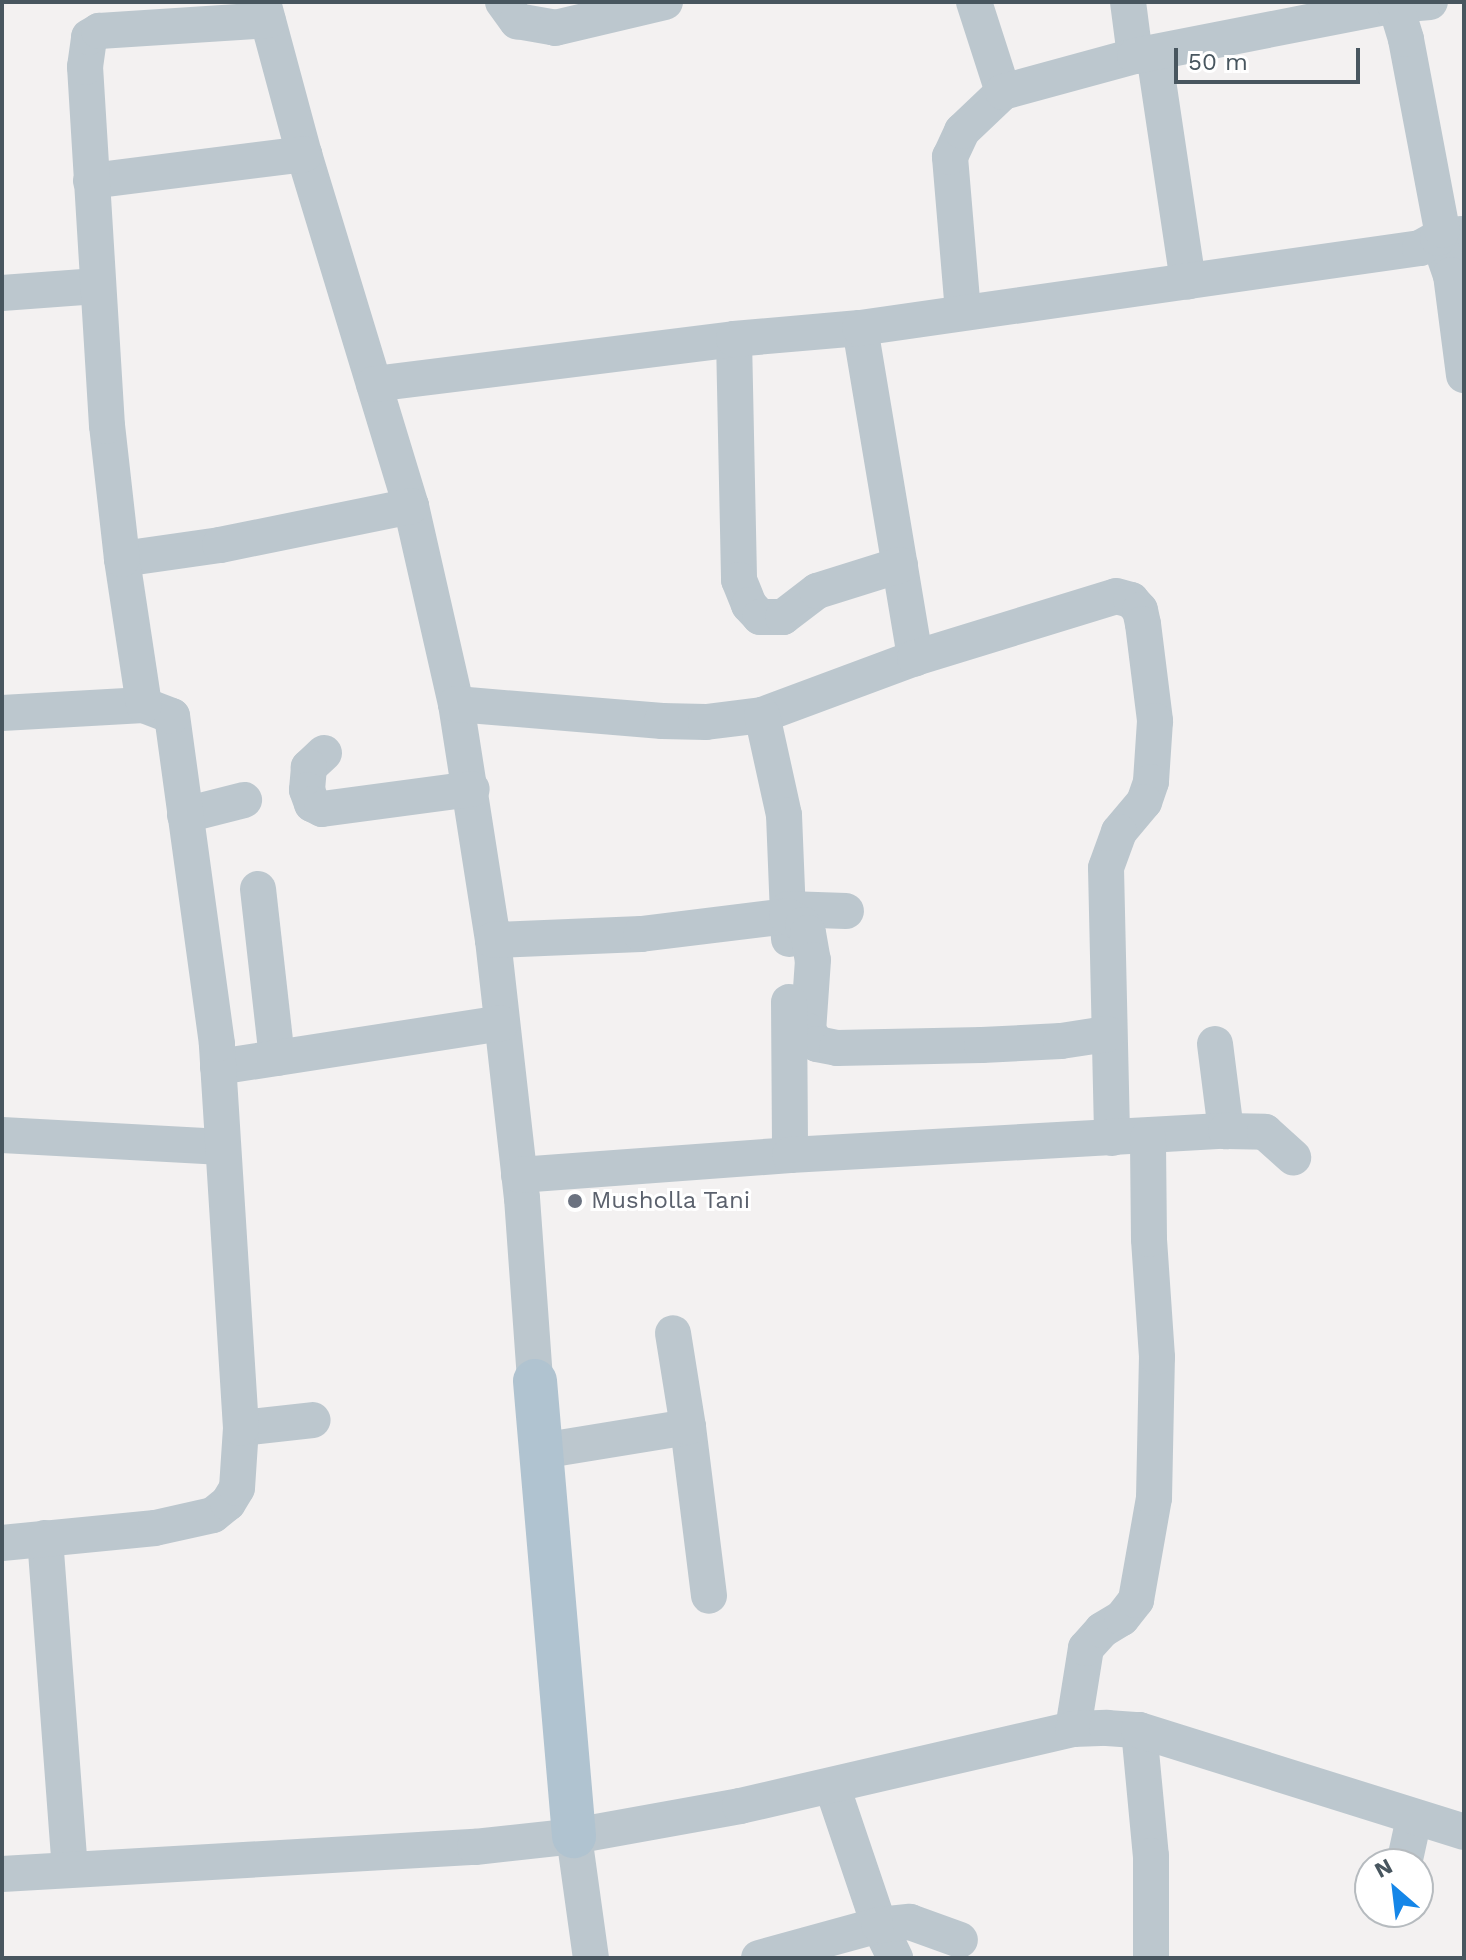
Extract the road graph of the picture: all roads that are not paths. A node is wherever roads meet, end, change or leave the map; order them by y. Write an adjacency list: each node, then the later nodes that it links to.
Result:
1 (503, 2): 4 (street)
2 (974, 2): 8 (street)
3 (1128, 2): 7 (street)
4 (656, 3)
5 (1407, 3): 7 (street); 11 (street)
6 (265, 11): 9 (street); 10 (street)
7 (1144, 55): 8 (street); 12 (street)
8 (1003, 92): 15 (street)
9 (304, 154): 10 (street); 19 (street)
10 (91, 181): 13 (street)
11 (1451, 236): 12 (street); 18 (street)
12 (1188, 281): 15 (street)
13 (97, 286): 14 (street); 21 (street)
14 (2, 293)
15 (963, 312): 16 (street)
16 (860, 328): 17 (street); 22 (street)
17 (734, 339): 19 (street); 22 (street)
18 (1464, 375)
19 (374, 384): 20 (street)
20 (411, 506): 21 (street); 24 (street)
21 (122, 559): 25 (street)
22 (900, 565): 23 (street)
23 (915, 658): 27 (street); 37 (street)
24 (456, 704): 27 (street); 29 (street)
25 (144, 705): 26 (street); 31 (street)
26 (2, 713)
27 (762, 715): 34 (street)
28 (324, 753): 29 (street)
29 (472, 789): 35 (street)
30 (244, 800): 31 (street)
31 (185, 815): 40 (street)
32 (258, 889): 39 (street)
33 (846, 911): 34 (street)
34 (788, 912): 35 (street); 37 (street); 46 (street)
35 (493, 940): 36 (street)
36 (501, 1023): 39 (street); 48 (street)
37 (1107, 1034): 43 (street)
38 (1215, 1044): 41 (street)
39 (277, 1058): 40 (street)
40 (218, 1067): 45 (street)
41 (1226, 1131): 44 (street); 47 (street)
42 (2, 1135): 45 (street)
43 (1112, 1138): 44 (street); 46 (street)
44 (1148, 1138): 58 (street)
45 (223, 1147): 53 (street)
46 (790, 1155): 48 (street)
47 (1293, 1157)
48 (519, 1175): 50 (street)
49 (673, 1333): 52 (street)
50 (535, 1381): 54 (main road)
51 (313, 1420): 53 (street)
52 (688, 1427): 54 (street); 57 (street)
53 (241, 1428): 55 (street)
54 (541, 1451): 63 (main road)
55 (45, 1538): 56 (street); 65 (street)
56 (2, 1543)
57 (709, 1596)
58 (1073, 1729): 59 (street); 60 (street)
59 (1139, 1730): 61 (street); 72 (street)
60 (832, 1786): 63 (street); 67 (street)
61 (1414, 1818): 62 (street); 64 (street)
62 (1464, 1832)
63 (574, 1836): 65 (street); 69 (street)
64 (1407, 1848)
65 (70, 1869): 66 (street)
66 (2, 1874)
67 (879, 1925): 68 (street); 70 (street); 71 (street)
68 (960, 1940)
69 (591, 1958)
70 (759, 1958)
71 (895, 1958)
72 (1151, 1958)

